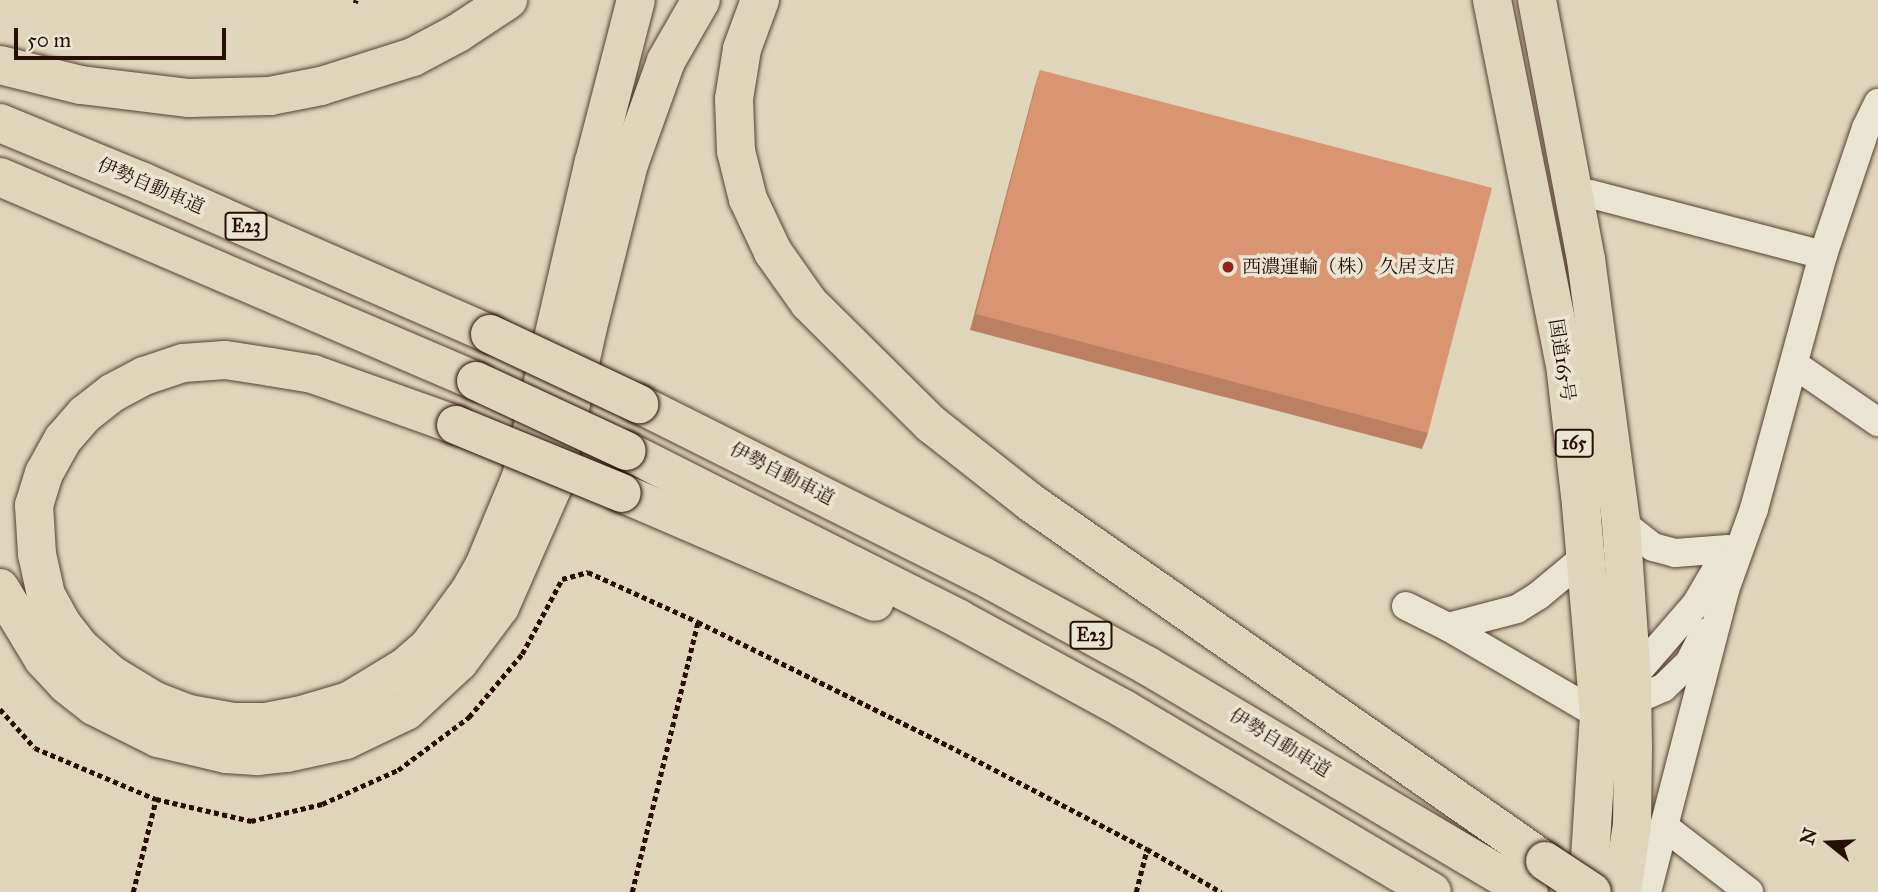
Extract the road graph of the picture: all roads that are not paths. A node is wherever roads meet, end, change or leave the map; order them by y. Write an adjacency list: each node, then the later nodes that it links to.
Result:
1 (508, 0): 7 (highway)
2 (636, 0): 23 (highway, bridge)
3 (701, 0): 18 (highway)
4 (760, 0): 25 (highway)
5 (1492, 0): 17 (highway, 国道165号 / 165)
6 (1537, 0): 15 (highway, 国道165号 / 165)
7 (0, 65)
8 (1878, 103): 12 (street)
9 (0, 123): 25 (highway, 伊勢自動車道 / E23, bridge)
10 (0, 177): 23 (highway, E23, bridge)
11 (1591, 194): 12 (street)
12 (1823, 255): 13 (street)
13 (1795, 365): 14 (street); 16 (street); 19 (street)
14 (1878, 422)
15 (1621, 522): 16 (street); 22 (highway, 国道165号 / 165)
16 (1728, 549): 22 (street)
17 (1585, 557): 21 (street); 22 (highway, 国道165号 / 165)
18 (0, 588)
19 (1725, 590): 22 (street); 24 (street)
20 (1406, 606): 21 (street)
21 (1448, 627): 22 (street)
22 (1621, 698): 27 (highway, 国道165号 / 165); 29 (highway, 国道165号 / 165)
23 (1124, 709): 26 (highway, E23)
24 (1665, 828): 30 (street); 31 (street)
25 (1537, 876): 28 (highway, bridge)
26 (1432, 892)
27 (1584, 892)
28 (1592, 892)
29 (1622, 892)
30 (1647, 892)
31 (1749, 892)

